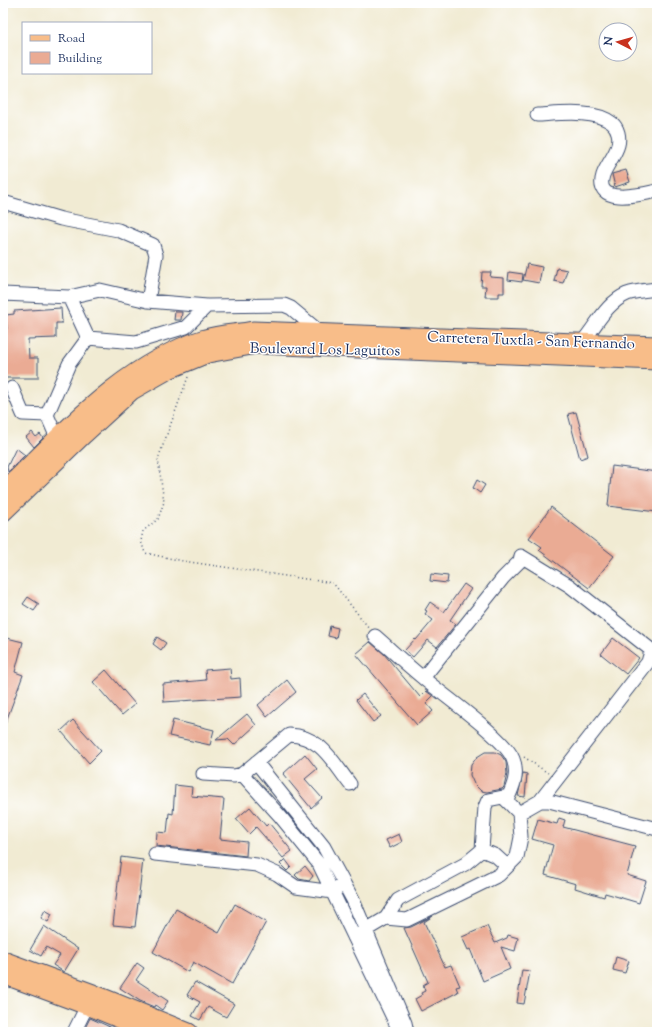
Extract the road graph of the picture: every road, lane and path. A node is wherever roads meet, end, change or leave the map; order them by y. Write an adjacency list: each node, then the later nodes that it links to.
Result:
1 (537, 115): 2 (street)
2 (657, 191)
3 (3, 202): 7 (street)
4 (657, 289): 11 (street)
5 (3, 294): 6 (street)
6 (69, 297): 7 (street); 10 (street)
7 (148, 301): 8 (street)
8 (207, 306): 9 (street); 10 (street)
9 (321, 333): 11 (main road, Carretera Tuxtla - San Fernando); 16 (main road, Carretera Tuxtla - San Fernando)
10 (88, 338): 15 (street)
11 (583, 341): 12 (main road, Carretera Tuxtla - San Fernando)
12 (650, 353): 13 (main road, Boulevard Los Laguitos)
13 (195, 360): 18 (main road, Boulevard Los Laguitos); 19 (path)
14 (12, 388): 15 (street)
15 (47, 415): 16 (street)
16 (57, 438): 17 (main road, Carretera Tuxtla - San Fernando)
17 (3, 491)
18 (3, 513)
19 (375, 636): 20 (street)
20 (423, 678): 25 (street); 27 (street)
21 (521, 754): 25 (path)
22 (256, 762): 24 (street); 26 (street); 34 (street)
23 (203, 774): 24 (street)
24 (242, 774): 35 (street)
25 (558, 779): 28 (street)
26 (350, 784)
27 (507, 800): 29 (street); 31 (street)
28 (540, 800): 29 (street); 30 (street)
29 (519, 813): 33 (street)
30 (657, 829)
31 (482, 850): 33 (street); 36 (street)
32 (155, 854): 35 (street)
33 (507, 866): 36 (street)
34 (345, 884): 35 (street); 37 (street)
35 (333, 892): 37 (street)
36 (386, 918): 37 (street)
37 (360, 933): 44 (street); 45 (street)
38 (3, 960): 40 (main road)
39 (3, 975): 40 (main road)
40 (90, 1000): 41 (street); 42 (main road); 43 (main road)
41 (74, 1032)
42 (151, 1032)
43 (189, 1032)
44 (402, 1032)
45 (407, 1032)

